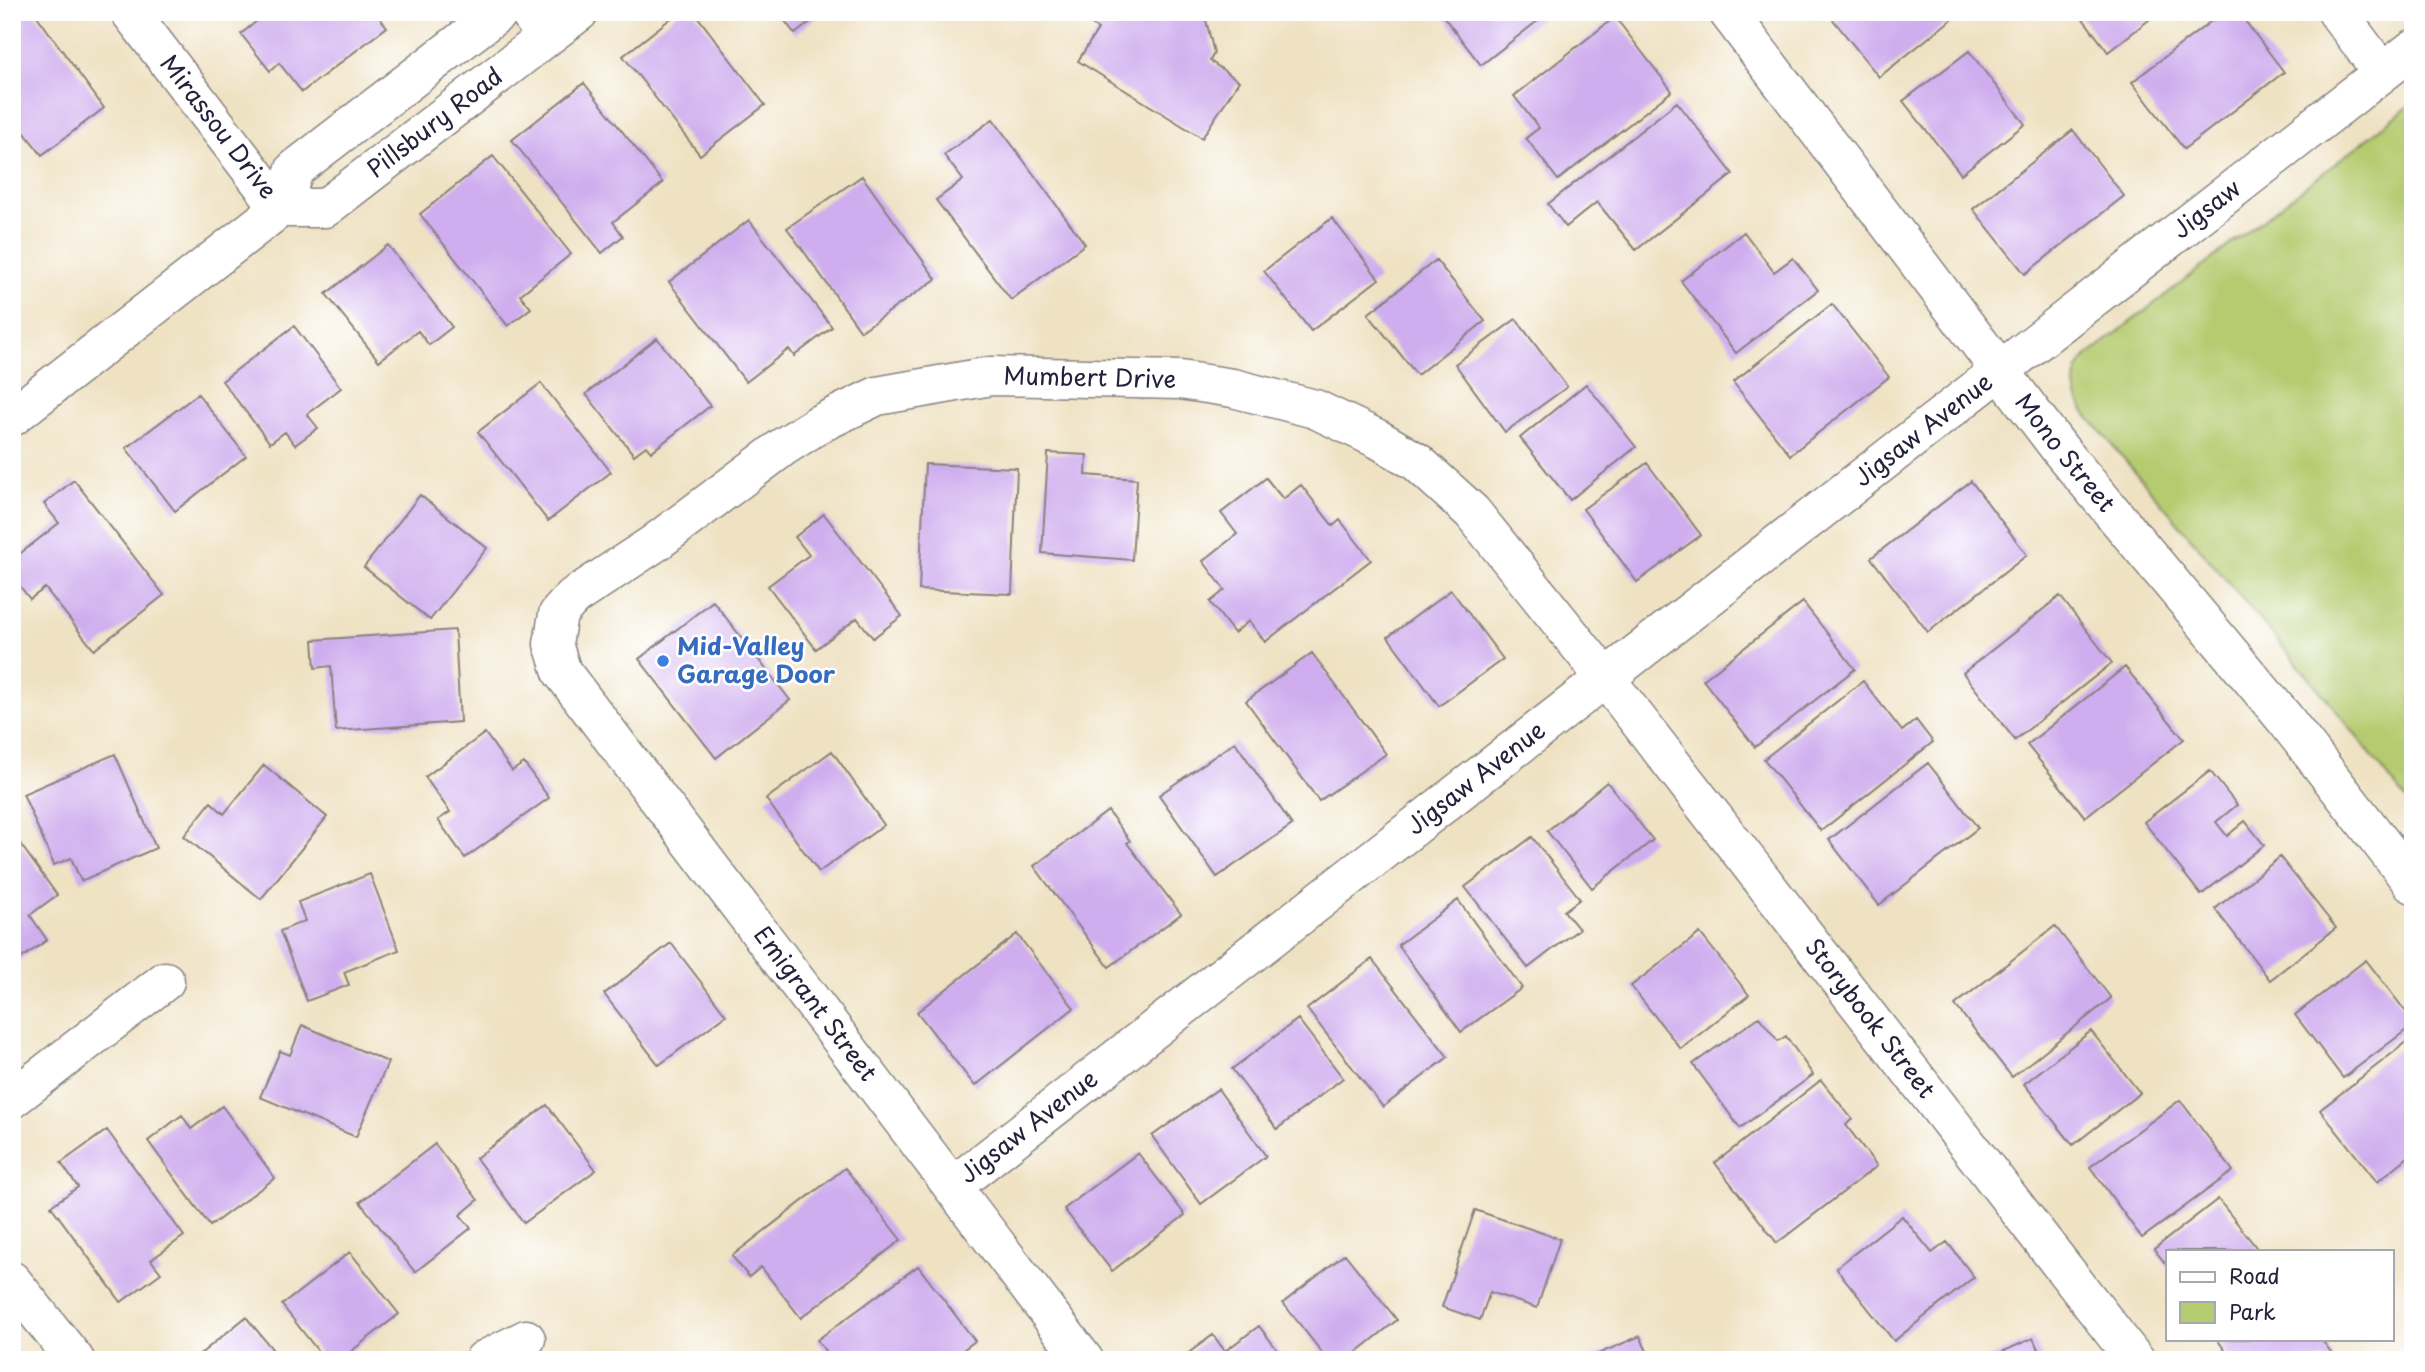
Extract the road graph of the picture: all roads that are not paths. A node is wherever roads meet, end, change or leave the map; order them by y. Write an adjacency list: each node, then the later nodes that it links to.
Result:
1 (130, 12): 10 (street, Mirassou Drive)
2 (499, 12): 10 (street, Pillsbury Road)
3 (519, 12): 7 (lane)
4 (579, 12): 7 (street, Pillsbury Road)
5 (1728, 12): 11 (street, Mono Street)
6 (2337, 12): 9 (street)
7 (541, 42): 10 (street, Pillsbury Road)
8 (2413, 49): 9 (street, Jigsaw)
9 (2382, 72): 11 (street, Jigsaw)
10 (280, 208): 12 (street)
11 (2000, 372): 14 (street, Jigsaw Avenue); 15 (street, Mono Street)
12 (12, 417)
13 (553, 644): 14 (street, Mumbert Drive); 18 (street, Emigrant Street)
14 (1606, 679): 18 (street, Jigsaw Avenue); 24 (street, Storybook Street)
15 (2413, 884)
16 (165, 981): 17 (street)
17 (12, 1099)
18 (953, 1186): 23 (street, Emigrant Street)
19 (12, 1281): 21 (street)
20 (526, 1339): 22 (street)
21 (75, 1360)
22 (484, 1360)
23 (1084, 1360)
24 (2135, 1360)

